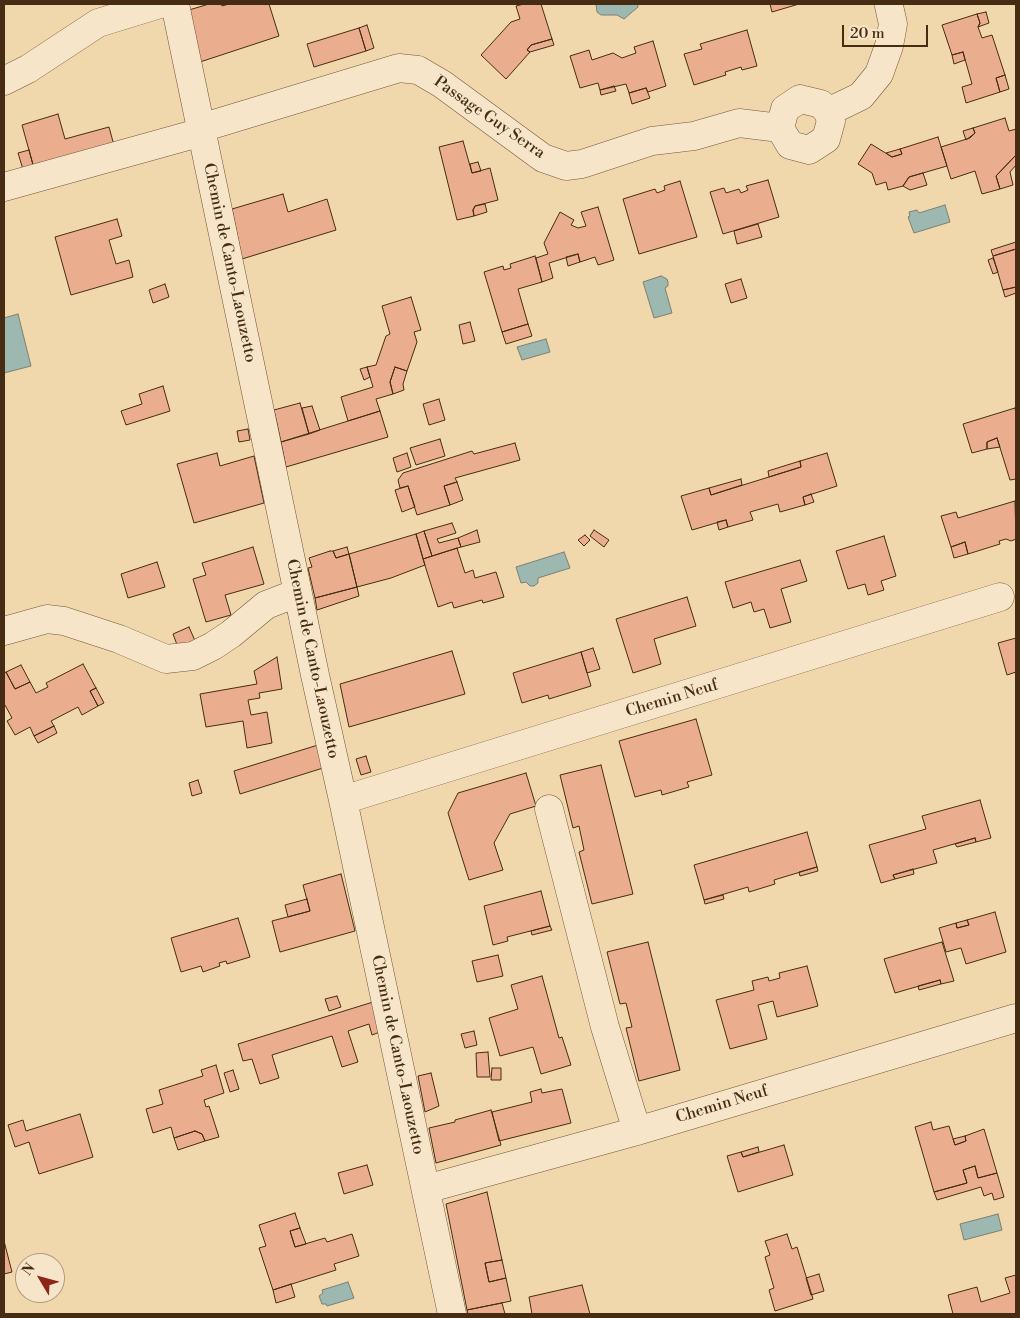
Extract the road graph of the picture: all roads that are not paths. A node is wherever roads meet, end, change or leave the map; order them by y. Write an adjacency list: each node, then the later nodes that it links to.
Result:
1 (160, 4): 4 (street)
2 (175, 4): 7 (street, Chemin de Canto-Laouzetto)
3 (889, 6): 5 (street)
4 (4, 81)
5 (828, 112): 6 (street); 6 (street)
6 (780, 128): 7 (street, Passage Guy Serra)
7 (202, 130): 8 (street, Passage Guy Serra); 9 (street, Chemin de Canto-Laouzetto)
8 (4, 187)
9 (298, 592): 11 (street); 12 (street, Chemin de Canto-Laouzetto)
10 (1000, 597): 12 (street, Chemin Neuf)
11 (4, 631)
12 (343, 800): 16 (street, Chemin de Canto-Laouzetto)
13 (549, 810): 15 (street)
14 (1016, 1018): 15 (street, Chemin Neuf)
15 (637, 1130): 16 (street, Chemin Neuf)
16 (426, 1189): 17 (street, Chemin de Canto-Laouzetto)
17 (452, 1314)

